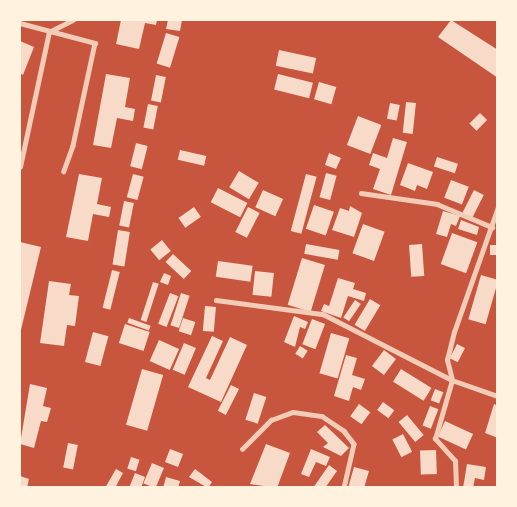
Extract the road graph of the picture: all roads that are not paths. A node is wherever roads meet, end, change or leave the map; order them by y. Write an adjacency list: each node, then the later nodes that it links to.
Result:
1 (73, 20): 3 (street)
2 (20, 23): 3 (street)
3 (49, 32): 4 (street); 5 (street)
4 (20, 163)
5 (64, 171)
6 (361, 193): 8 (street)
7 (498, 207): 8 (street)
8 (492, 227): 10 (street)
9 (216, 300): 10 (street)
10 (452, 380): 11 (street); 14 (street)
11 (498, 396)
12 (242, 449): 13 (street)
13 (344, 488)
14 (456, 488)

